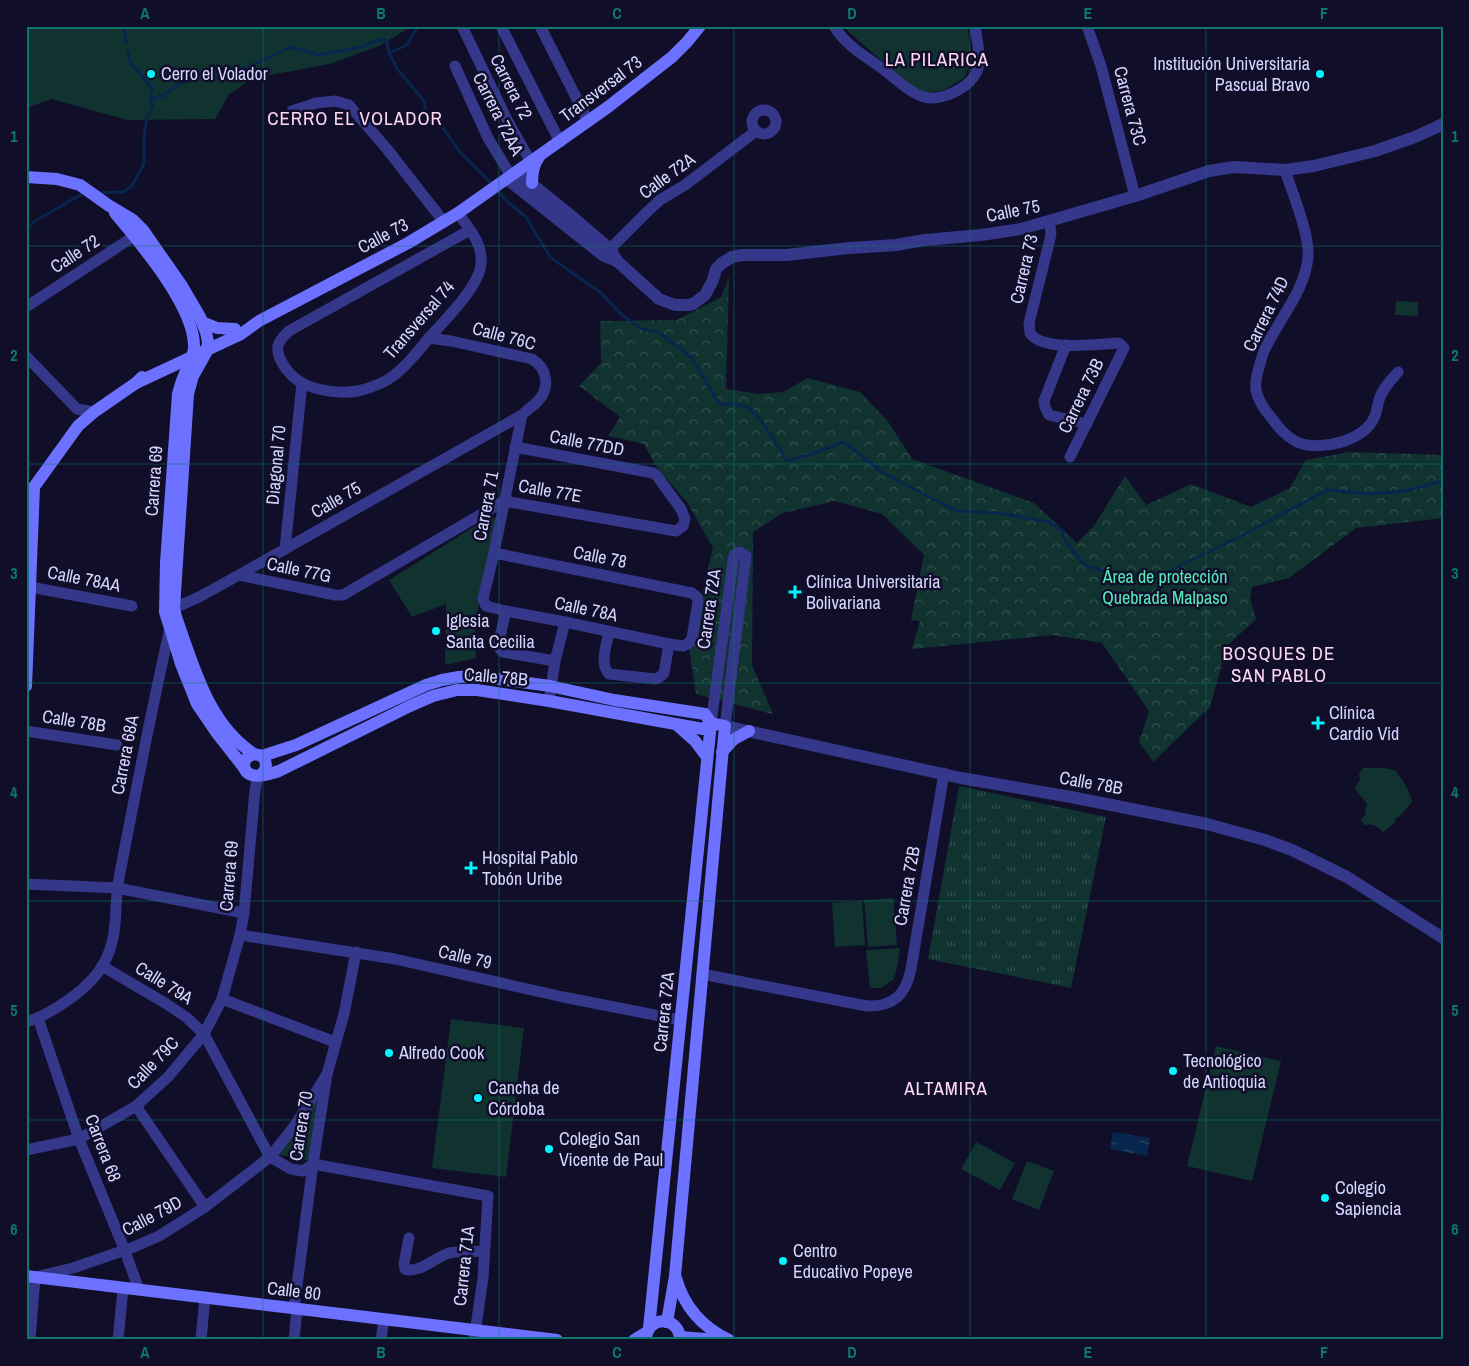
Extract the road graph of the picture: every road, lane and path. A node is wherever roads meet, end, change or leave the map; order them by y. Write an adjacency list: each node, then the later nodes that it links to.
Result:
1 (462, 26): 15 (street, Carrera 72)
2 (501, 26): 13 (street)
3 (540, 26): 10 (street)
4 (700, 26): 10 (main road, Transversal 73)
5 (834, 26): 6 (street)
6 (975, 26)
7 (1087, 26): 20 (street, Carrera 73C)
8 (455, 66): 18 (street, Carrera 72AA)
9 (292, 111): 23 (street)
10 (588, 121): 13 (main road, Transversal 73)
11 (1443, 124): 16 (street, Calle 75)
12 (756, 131): 27 (street, Calle 72A)
13 (560, 142): 14 (main road, Transversal 73)
14 (544, 153): 15 (main road, Transversal 73); 19 (main road)
15 (531, 162): 18 (main road, Transversal 73)
16 (1285, 170): 20 (street, Calle 75); 38 (street, Carrera 74D)
17 (26, 176): 26 (main road)
18 (509, 178): 19 (street, Calle 75); 21 (street, Calle 75); 22 (main road, Calle 73)
19 (532, 183): 21 (street, Calle 75)
20 (1135, 196): 24 (street, Calle 75)
21 (558, 212): 27 (street, Calle 75)
22 (458, 213): 23 (main road, Calle 73); 25 (street, Transversal 74)
23 (444, 222): 30 (main road, Calle 73)
24 (1049, 222): 27 (street, Calle 75); 34 (street, Carrera 73)
25 (470, 230): 33 (street, Transversal 74); 35 (street, Calle 73)
26 (139, 233): 28 (main road); 29 (street, Calle 72)
27 (607, 253)
28 (165, 270): 31 (main road); 36 (main road)
29 (26, 307)
30 (259, 321): 32 (main road, Calle 73); 36 (main road, Calle 73)
31 (202, 322): 32 (main road); 36 (main road)
32 (236, 329): 36 (main road, Calle 73)
33 (429, 338): 41 (street, Transversal 74); 45 (street, Calle 76C)
34 (1066, 345): 46 (street); 46 (street, Carrera 73B)
35 (278, 346): 41 (street, Transversal 74)
36 (200, 350): 39 (main road, Calle 73); 40 (main road, Calle 73); 42 (main road, Carrera 69); 63 (main road, Carrera 69)
37 (26, 356): 43 (street)
38 (1398, 372)
39 (152, 376): 40 (main road, Calle 73); 42 (main road)
40 (136, 383): 44 (main road, Calle 73)
41 (302, 383): 55 (street, Diagonal 70)
42 (178, 394): 63 (main road, Carrera 69)
43 (77, 409): 44 (street); 47 (street)
44 (94, 412): 47 (main road, Calle 73)
45 (522, 414): 48 (street, Carrera 71); 55 (street, Calle 75)
46 (1087, 424): 49 (street, Carrera 73B)
47 (78, 426): 50 (main road, Calle 73)
48 (515, 447): 52 (street, Carrera 71); 53 (street, Calle 77DD)
49 (1070, 457)
50 (34, 487): 51 (main road, Calle 73); 54 (main road)
51 (26, 498)
52 (504, 501): 53 (street, Calle 77E); 56 (street, Carrera 71); 59 (street, Calle 77E)
53 (676, 531)
54 (29, 542): 58 (main road)
55 (285, 549): 57 (street, Calle 75)
56 (494, 554): 60 (street, Calle 78); 61 (street, Carrera 71)
57 (239, 575): 59 (street, Calle 77G); 63 (street, Calle 75)
58 (30, 587): 62 (street, Calle 78AA); 71 (main road)
59 (351, 591)
60 (697, 597): 69 (street, Carrera 72A)
61 (484, 603): 64 (street, Calle 78A)
62 (132, 606)
63 (169, 610): 66 (main road, Carrera 69); 81 (main road, Carrera 69)
64 (506, 611): 65 (street, Calle 78A); 70 (street)
65 (565, 622): 67 (street, Calle 78A); 70 (street)
66 (170, 628): 88 (main road, Carrera 69); 90 (street, Carrera 68A)
67 (609, 632): 68 (street, Calle 78A); 68 (street)
68 (669, 644): 69 (street, Calle 78A)
69 (683, 646)
70 (555, 661): 72 (street)
71 (26, 686)
72 (550, 686): 73 (main road, Calle 78B); 74 (street); 83 (main road, Calle 78B)
73 (614, 700): 75 (main road); 76 (main road, Calle 78B)
74 (548, 701): 75 (main road, Calle 78B); 88 (main road, Calle 78B)
75 (586, 708): 77 (main road, Calle 78B)
76 (711, 723): 77 (main road, Calle 78B); 78 (main road, Calle 78B); 78 (street, Carrera 72A); 86 (main road, Carrera 72A)
77 (676, 724): 86 (main road)
78 (725, 726): 79 (street, Calle 78B); 84 (main road, Carrera 72A)
79 (749, 730): 84 (main road); 87 (street, Calle 78B)
80 (26, 731): 82 (street, Calle 78B)
81 (232, 736): 83 (main road); 85 (main road, Carrera 69)
82 (117, 745)
83 (296, 745): 85 (main road, Calle 78B)
84 (722, 752): 96 (main road, Carrera 72A)
85 (258, 755): 88 (main road); 88 (main road)
86 (707, 757): 99 (main road, Carrera 72A)
87 (944, 773): 93 (street, Calle 78B); 96 (street, Carrera 72B)
88 (253, 774): 91 (street, Carrera 69)
89 (26, 884): 90 (street)
90 (117, 888): 91 (street); 95 (street, Carrera 68A)
91 (244, 913): 92 (street, Carrera 69)
92 (240, 935): 94 (street, Calle 79); 97 (street, Calle 79C)
93 (1443, 938)
94 (356, 952): 99 (street, Calle 79); 102 (street, Carrera 70)
95 (102, 966): 98 (street, Carrera 68A); 101 (street, Calle 79A)
96 (702, 974): 105 (main road, Carrera 72A)
97 (222, 999): 101 (street, Calle 79C); 102 (street)
98 (38, 1018): 100 (street, Carrera 68A); 107 (street, Carrera 68)
99 (680, 1020): 104 (main road, Carrera 72A)
100 (26, 1022)
101 (204, 1034): 106 (street, Calle 79C); 109 (street)
102 (335, 1042): 103 (street, Carrera 70)
103 (327, 1074): 109 (street, Calle 79D); 110 (street, Carrera 70)
104 (673, 1093): 105 (main road); 123 (main road, Carrera 72A)
105 (692, 1093): 115 (main road, Carrera 72A)
106 (136, 1106): 107 (street, Calle 79C); 111 (street)
107 (79, 1139): 108 (street, Calle 79C); 113 (street, Carrera 68)
108 (26, 1150)
109 (270, 1157): 110 (street); 111 (street, Calle 79D)
110 (313, 1164): 114 (street, Carrera 71A); 120 (street, Carrera 70)
111 (205, 1207): 113 (street, Calle 79D)
112 (409, 1238): 114 (street)
113 (124, 1250): 116 (street, Calle 79D); 118 (street, Carrera 68)
114 (484, 1251): 124 (street, Carrera 71A)
115 (675, 1276): 122 (main road, Carrera 72A); 134 (main road)
116 (31, 1277): 117 (main road, Calle 80); 126 (street)
117 (123, 1289): 118 (main road, Calle 80); 127 (street)
118 (139, 1290): 119 (main road, Calle 80)
119 (205, 1298): 120 (main road, Calle 80); 128 (street)
120 (296, 1309): 121 (main road, Calle 80); 129 (street, Carrera 70)
121 (384, 1319): 124 (main road, Calle 80); 130 (street)
122 (667, 1322): 123 (main road); 125 (main road)
123 (647, 1333): 132 (main road)
124 (474, 1335): 131 (main road, Calle 80)
125 (680, 1338): 133 (main road)
126 (30, 1340)
127 (118, 1340)
128 (201, 1340)
129 (294, 1340)
130 (381, 1340)
131 (557, 1340)
132 (634, 1340)
133 (718, 1340)
134 (729, 1340)

